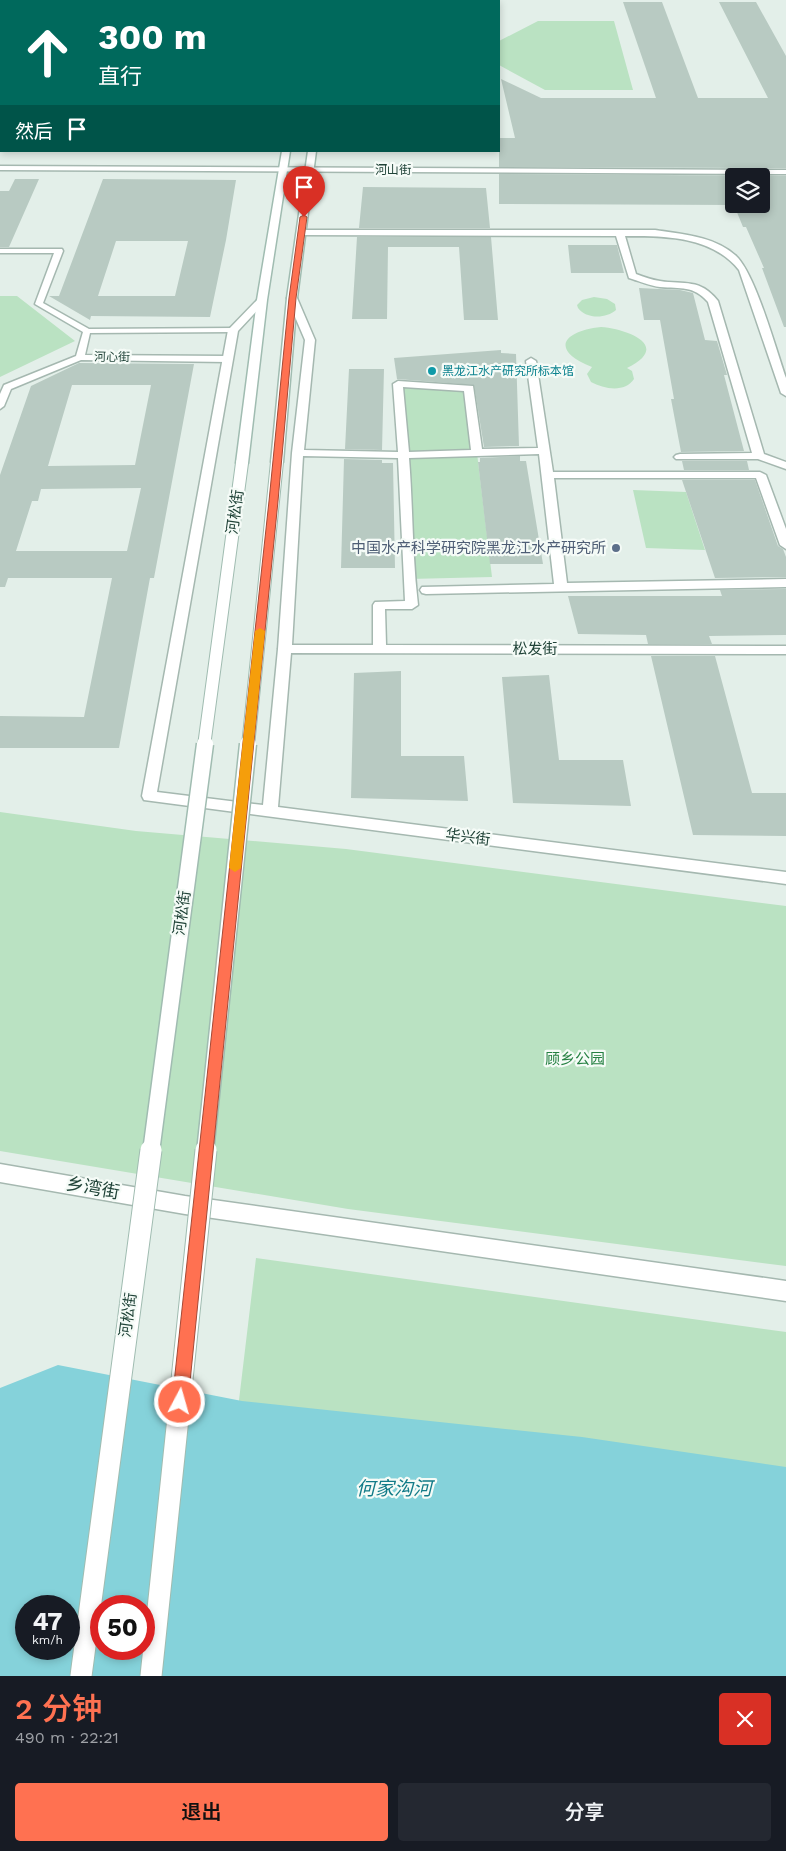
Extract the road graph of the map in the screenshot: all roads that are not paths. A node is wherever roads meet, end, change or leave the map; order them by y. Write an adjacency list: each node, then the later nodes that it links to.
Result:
1 (286, 152): 4 (street, 河松街)
2 (312, 152): 5 (street)
3 (0, 168): 4 (street, 河山街)
4 (282, 170): 5 (street, 河山街); 11 (street, 河松街)
5 (309, 170): 6 (street, 河山街); 7 (street)
6 (786, 172)
7 (302, 233): 8 (street); 10 (street)
8 (620, 233): 17 (street); 23 (street)
9 (0, 251): 13 (lane)
10 (292, 298): 21 (street); 39 (street, bridge)
11 (262, 300): 12 (street); 38 (street, 河松街, bridge)
12 (233, 330): 13 (lane, 河心街); 15 (street)
13 (87, 331): 14 (lane, 河心街)
14 (80, 357): 15 (lane, 河心街); 18 (lane)
15 (227, 359): 34 (street, 华兴街)
16 (531, 362): 19 (street)
17 (786, 393)
18 (0, 406)
19 (544, 451): 20 (street); 26 (street)
20 (477, 452): 22 (street); 22 (street)
21 (298, 453): 22 (street); 31 (street)
22 (404, 454): 32 (street)
23 (758, 456): 24 (street); 25 (street)
24 (680, 457)
25 (786, 466)
26 (548, 475): 27 (street); 29 (street)
27 (786, 545)
28 (786, 583): 29 (street)
29 (561, 587): 30 (street)
30 (426, 590)
31 (284, 649): 32 (street, 松发街); 34 (street)
32 (380, 649): 33 (street, 松发街)
33 (786, 650)
34 (270, 811): 35 (street, 华兴街)
35 (786, 878)
36 (0, 1173): 37 (street, 乡湾街)
37 (786, 1290)
38 (80, 1676)
39 (151, 1676)

